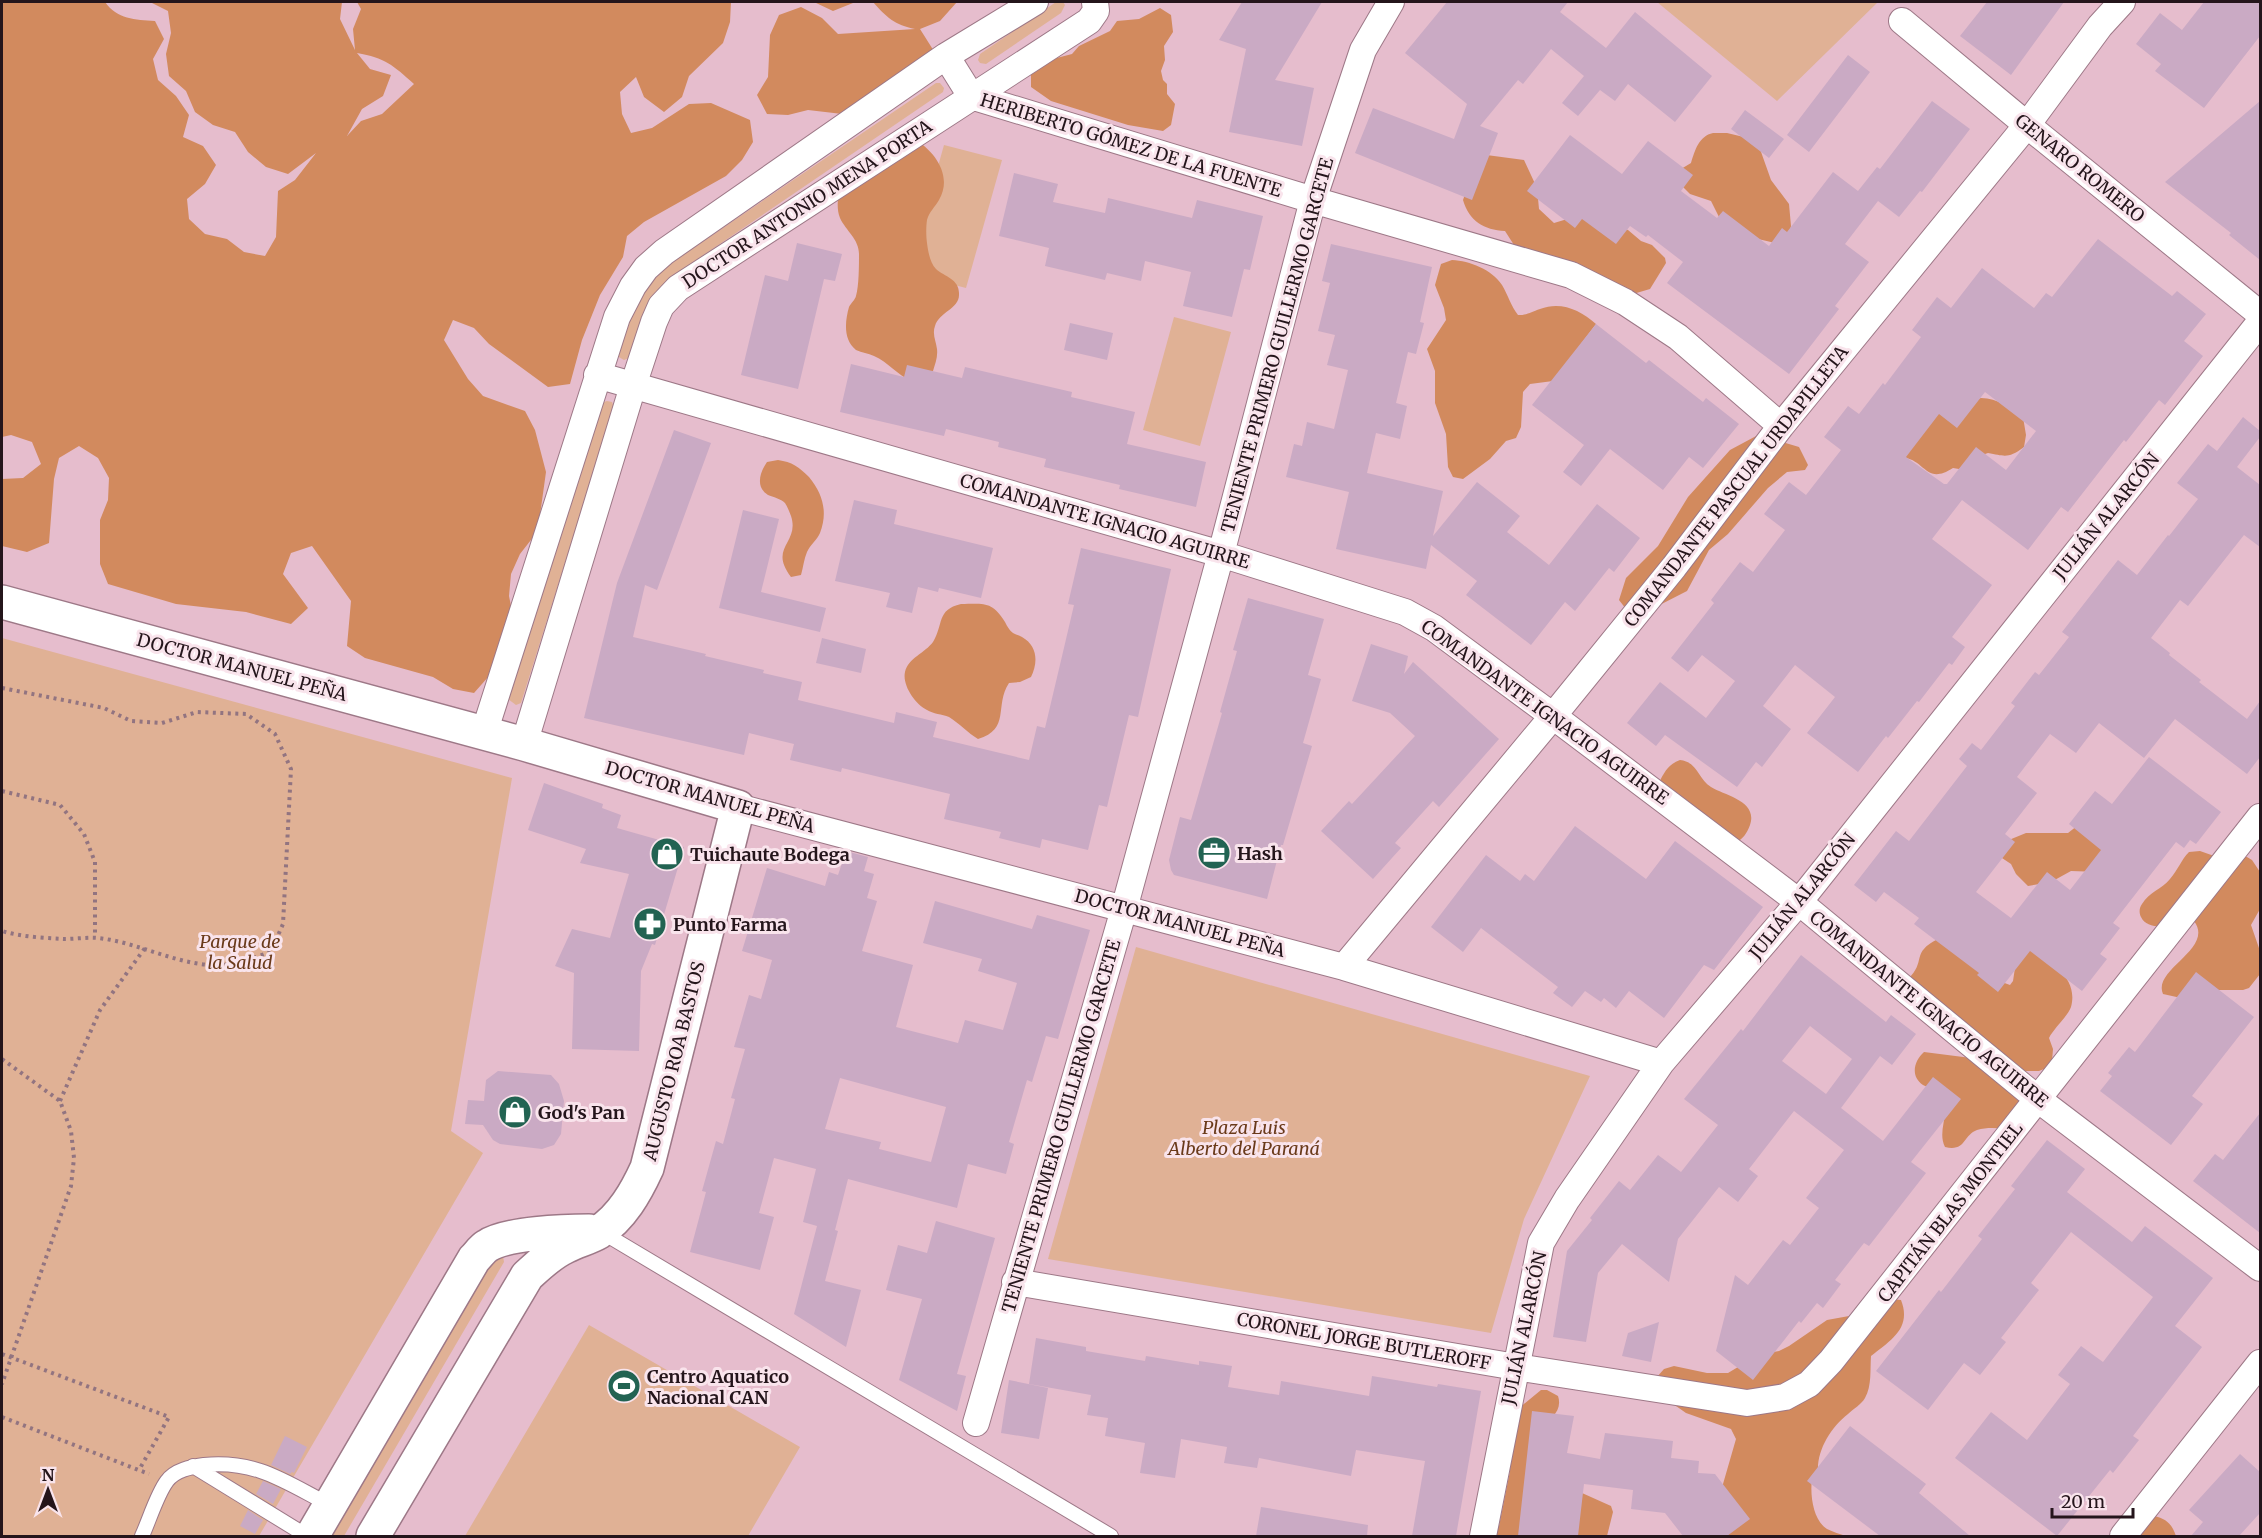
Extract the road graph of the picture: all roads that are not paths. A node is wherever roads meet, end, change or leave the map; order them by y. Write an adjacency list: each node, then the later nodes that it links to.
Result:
1 (1035, 2): 6 (street)
2 (1391, 2): 9 (street, TENIENTE PRIMERO GUILLERMO GARCETE)
3 (2122, 2): 8 (street, COMANDANTE PASCUAL URDAPILLETA)
4 (1095, 6): 7 (street, DOCTOR ANTONIO MENA PORTA)
5 (1902, 21): 8 (street, GENARO ROMERO)
6 (946, 56): 7 (street, HERIBERTO GÓMEZ DE LA FUENTE); 12 (street)
7 (971, 96): 9 (street, HERIBERTO GÓMEZ DE LA FUENTE); 13 (street, DOCTOR ANTONIO MENA PORTA)
8 (2027, 125): 10 (street, GENARO ROMERO); 14 (street, COMANDANTE PASCUAL URDAPILLETA)
9 (1313, 200): 14 (street, HERIBERTO GÓMEZ DE LA FUENTE); 15 (street, TENIENTE PRIMERO GUILLERMO GARCETE)
10 (2260, 314)
11 (2260, 322): 22 (street, JULIÁN ALARCÓN)
12 (597, 375): 13 (street, COMANDANTE IGNACIO AGUIRRE); 18 (street)
13 (633, 386): 15 (street, COMANDANTE IGNACIO AGUIRRE); 19 (street, DOCTOR ANTONIO MENA PORTA)
14 (1781, 426): 17 (street, COMANDANTE PASCUAL URDAPILLETA)
15 (1221, 554): 17 (street, COMANDANTE IGNACIO AGUIRRE); 23 (street, TENIENTE PRIMERO GUILLERMO GARCETE)
16 (2, 602): 18 (street, DOCTOR MANUEL PEÑA)
17 (1553, 716): 22 (street, COMANDANTE IGNACIO AGUIRRE); 24 (street, COMANDANTE PASCUAL URDAPILLETA)
18 (484, 733): 19 (street, DOCTOR MANUEL PEÑA)
19 (524, 744): 20 (street, DOCTOR MANUEL PEÑA)
20 (738, 807): 23 (street, DOCTOR MANUEL PEÑA); 27 (street, AUGUSTO ROA BASTOS)
21 (2260, 817): 26 (street, CAPITÁN BLAS MONTIEL)
22 (1799, 902): 25 (street, JULIÁN ALARCÓN); 26 (street, COMANDANTE IGNACIO AGUIRRE)
23 (1124, 909): 24 (street, DOCTOR MANUEL PEÑA); 29 (street, TENIENTE PRIMERO GUILLERMO GARCETE)
24 (1344, 967): 25 (street, DOCTOR MANUEL PEÑA)
25 (1661, 1063): 31 (street, JULIÁN ALARCÓN)
26 (2038, 1100): 28 (street, COMANDANTE IGNACIO AGUIRRE); 32 (street, CAPITÁN BLAS MONTIEL)
27 (600, 1231): 35 (street); 38 (street, AUGUSTO ROA BASTOS); 39 (lane)
28 (2260, 1268)
29 (1015, 1282): 31 (street, CORONEL JORGE BUTLEROFF); 33 (street, TENIENTE PRIMERO GUILLERMO GARCETE)
30 (2260, 1363): 41 (street)
31 (1516, 1367): 32 (street, CORONEL JORGE BUTLEROFF); 40 (street, JULIÁN ALARCÓN)
32 (1785, 1397)
33 (976, 1423)
34 (193, 1466): 35 (lane); 36 (lane); 37 (lane)
35 (330, 1505): 37 (street)
36 (142, 1536)
37 (309, 1536)
38 (374, 1536)
39 (1111, 1536)
40 (1483, 1536)
41 (2123, 1536)

